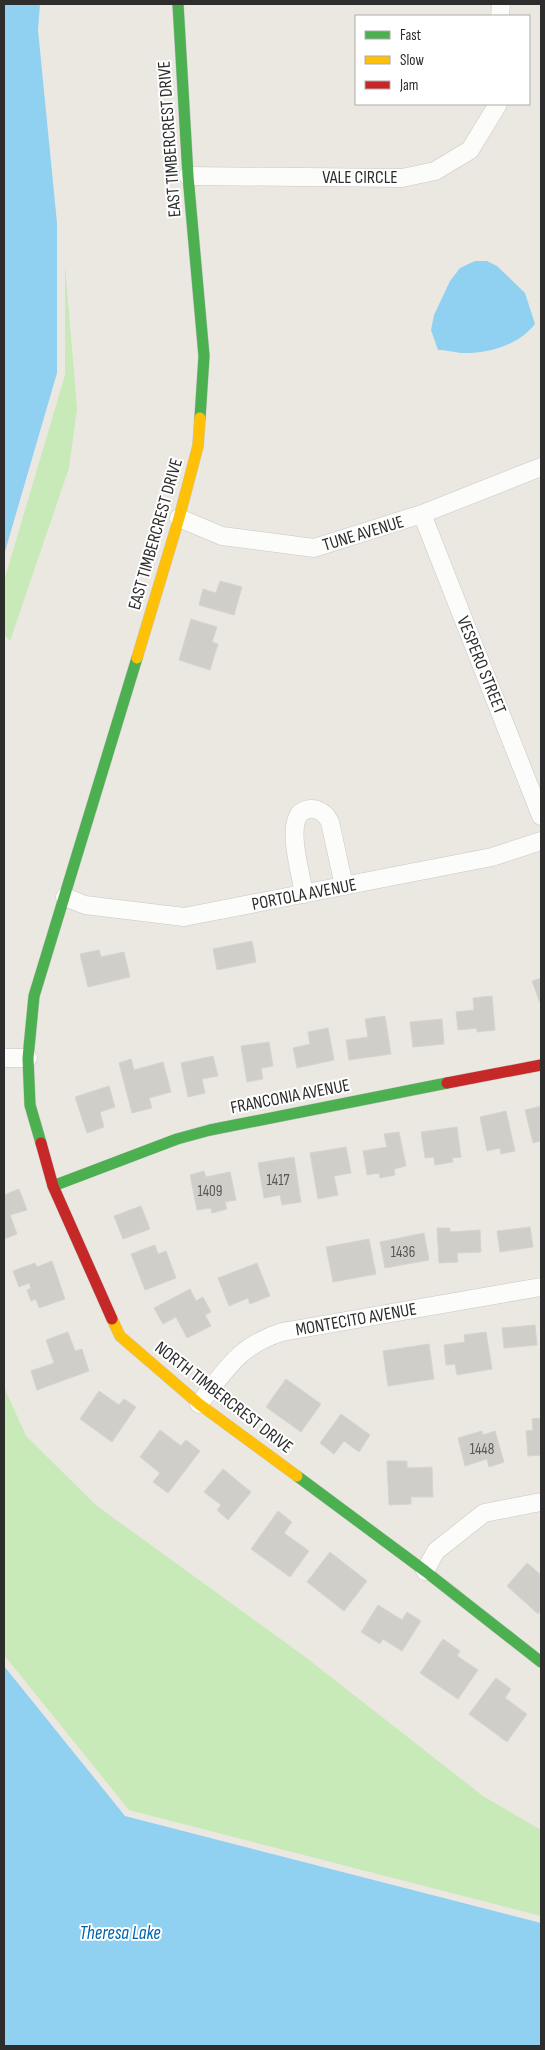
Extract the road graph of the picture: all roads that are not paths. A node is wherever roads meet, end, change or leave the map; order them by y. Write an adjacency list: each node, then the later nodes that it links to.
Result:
1 (178, 4): 3 (street, EAST TIMBERCREST DRIVE)
2 (497, 105): 3 (street, VALE CIRCLE)
3 (188, 176): 6 (street, EAST TIMBERCREST DRIVE)
4 (541, 466): 5 (street, TUNE AVENUE)
5 (422, 514): 6 (street, TUNE AVENUE); 7 (street, VESPERO STREET)
6 (179, 518): 11 (street, EAST TIMBERCREST DRIVE)
7 (541, 816)
8 (541, 841): 9 (street, PORTOLA AVENUE)
9 (344, 886): 10 (street, PORTOLA AVENUE); 10 (street)
10 (304, 894): 11 (street, PORTOLA AVENUE)
11 (64, 897): 13 (street, EAST TIMBERCREST DRIVE)
12 (4, 1058): 13 (street)
13 (28, 1058): 15 (street, NORTH TIMBERCREST DRIVE)
14 (541, 1065): 15 (street, FRANCONIA AVENUE)
15 (53, 1186): 17 (street, NORTH TIMBERCREST DRIVE)
16 (541, 1287): 17 (street, MONTECITO AVENUE)
17 (199, 1404): 19 (street, NORTH TIMBERCREST DRIVE)
18 (541, 1502): 19 (street)
19 (425, 1572): 20 (street, NORTH TIMBERCREST DRIVE)
20 (541, 1662)

